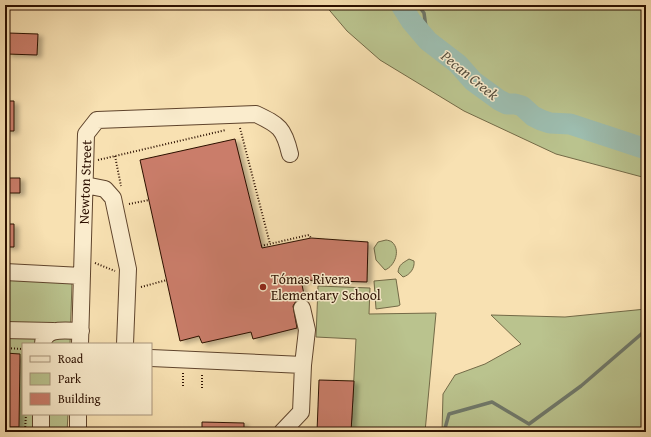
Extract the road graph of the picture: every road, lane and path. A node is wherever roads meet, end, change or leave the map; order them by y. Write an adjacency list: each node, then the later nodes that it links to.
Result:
1 (237, 127): 11 (path)
2 (229, 129): 4 (path)
3 (290, 154): 6 (street, Newton Street)
4 (115, 156): 5 (path); 7 (path)
5 (97, 160)
6 (85, 185): 16 (street, Newton Street); 24 (street)
7 (122, 188)
8 (149, 200): 9 (path)
9 (125, 205)
10 (311, 238): 11 (path)
11 (270, 244): 12 (path)
12 (262, 246)
13 (92, 262): 14 (path)
14 (115, 270)
15 (5, 272): 16 (street)
16 (82, 276): 22 (street, Newton Street)
17 (167, 280): 18 (path)
18 (140, 287)
19 (302, 308): 28 (street)
20 (5, 330): 21 (street)
21 (53, 331): 22 (street); 23 (street)
22 (80, 337)
23 (43, 343)
24 (125, 343)
25 (5, 348): 26 (path)
26 (22, 348)
27 (152, 358): 28 (street)
28 (303, 365): 39 (street)
29 (183, 371): 31 (path)
30 (202, 371): 32 (path)
31 (183, 388)
32 (202, 388)
33 (26, 415): 36 (path)
34 (41, 415): 37 (street)
35 (78, 415): 38 (street)
36 (5, 430)
37 (41, 432)
38 (78, 432)
39 (282, 432)

